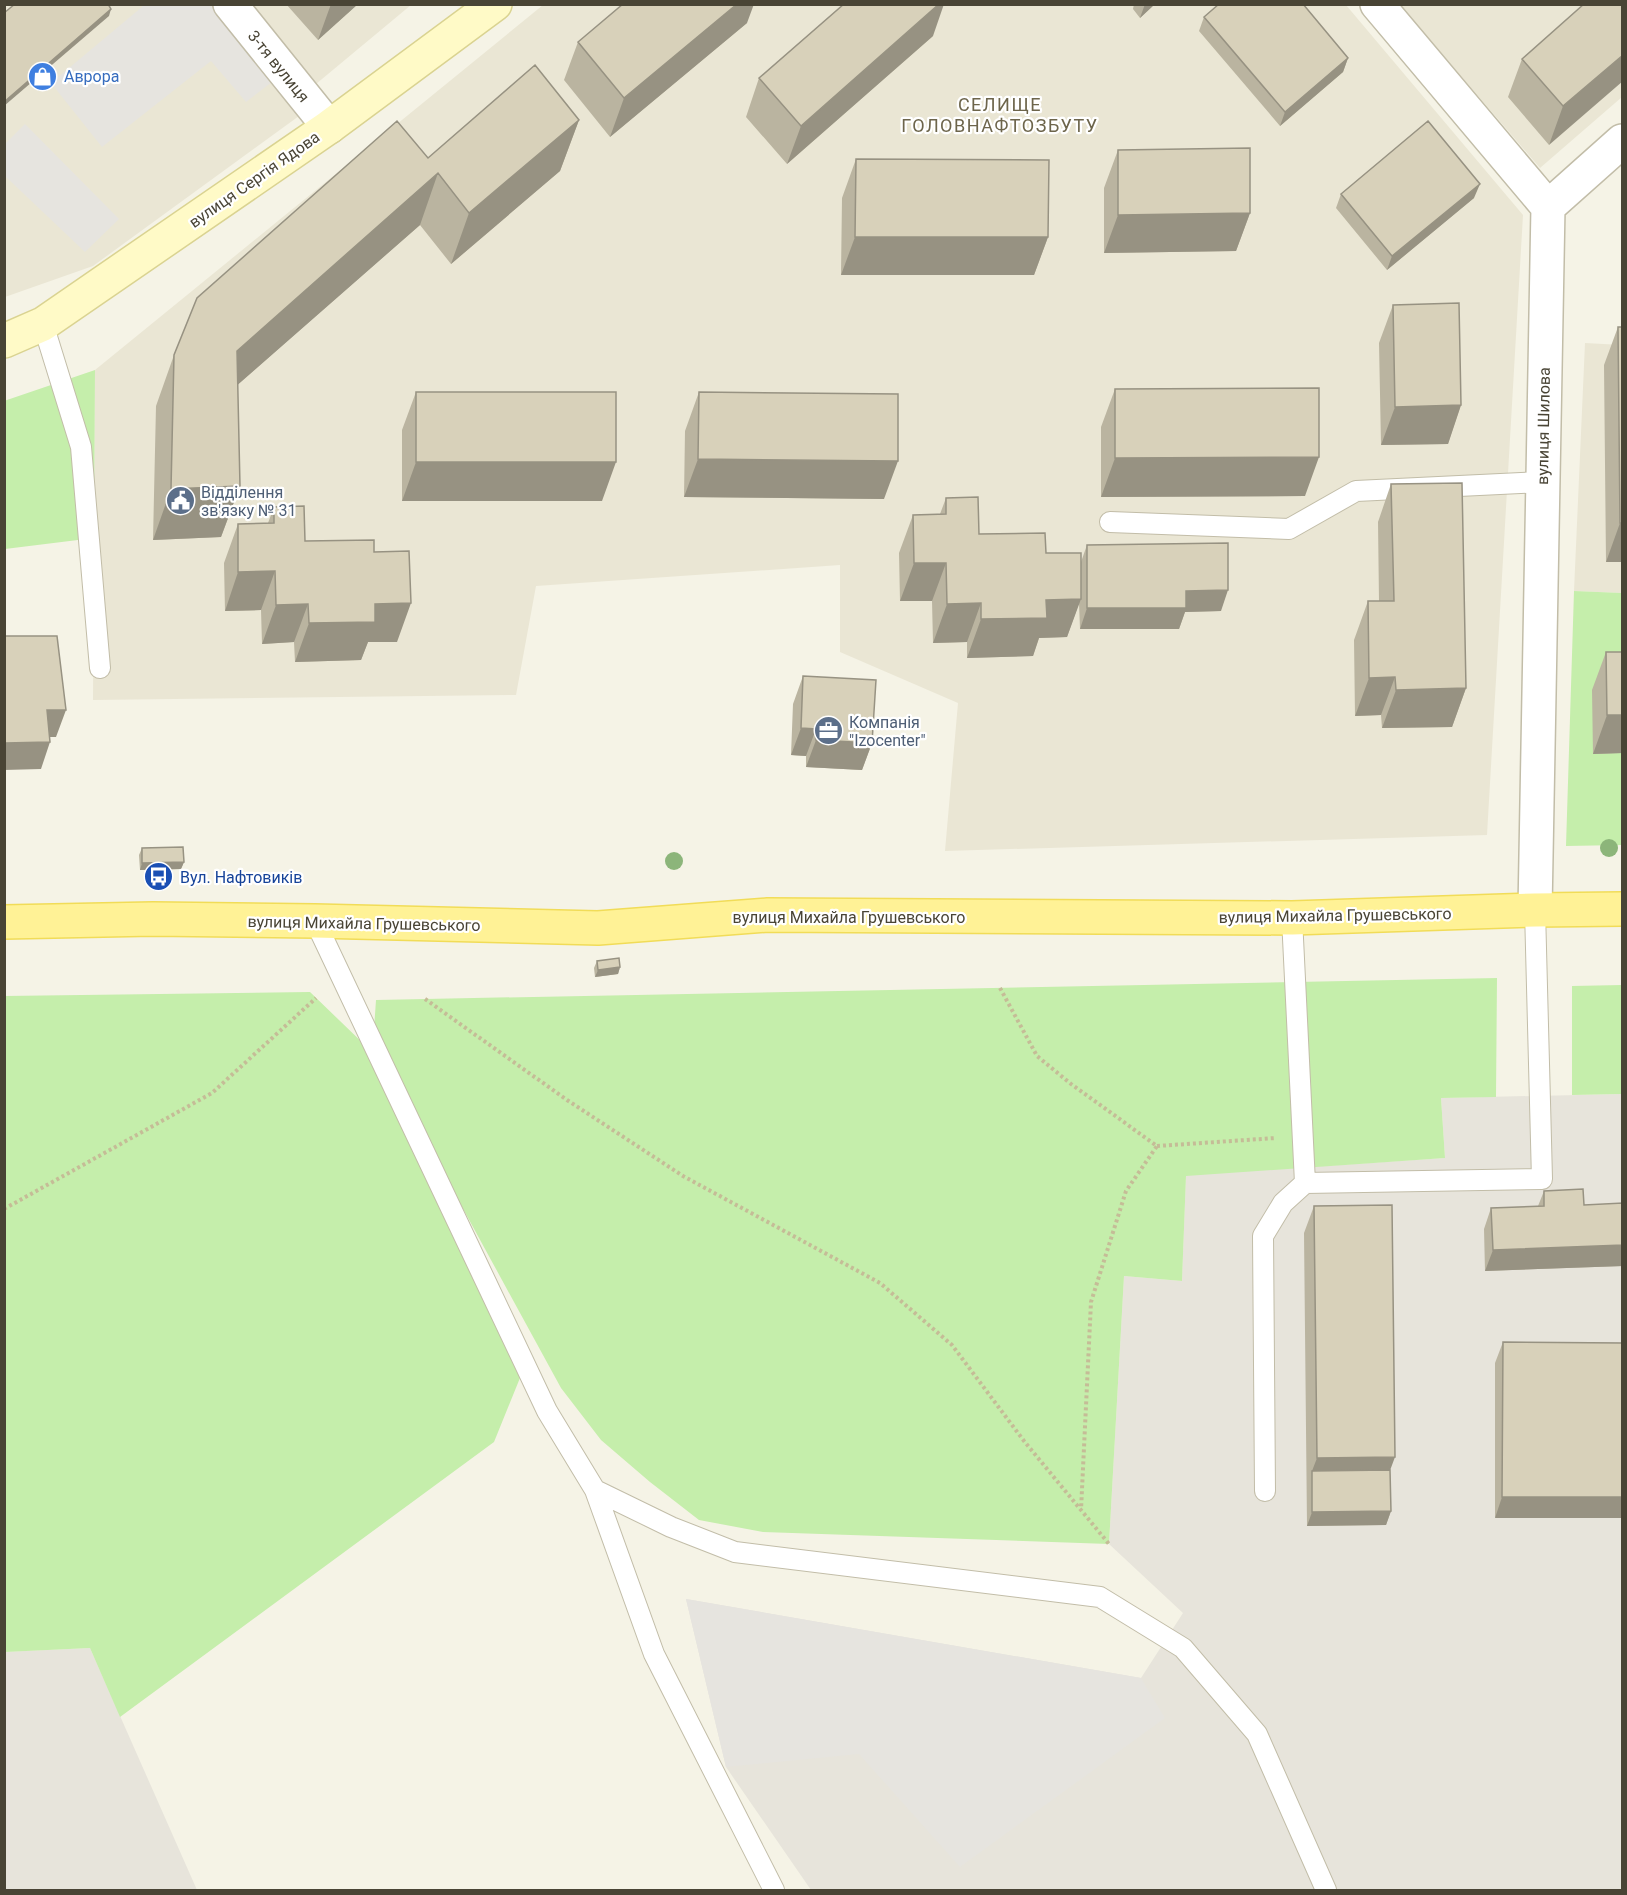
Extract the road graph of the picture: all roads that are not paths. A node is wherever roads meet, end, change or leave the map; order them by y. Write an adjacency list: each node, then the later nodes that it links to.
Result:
1 (230, 4): 4 (street, 3-тя вулиця)
2 (495, 4): 4 (street, вулиця Сергія Ядова)
3 (1377, 4): 6 (street)
4 (329, 127): 7 (street, вулиця Сергія Ядова)
5 (1623, 141): 6 (street)
6 (1548, 207): 9 (street, вулиця Шилова)
7 (43, 324): 8 (street, вулиця Сергія Ядова); 11 (lane)
8 (4, 341)
9 (1542, 482): 10 (lane); 13 (street, вулиця Шилова)
10 (1110, 522)
11 (100, 668)
12 (1623, 909): 13 (main road, вулиця Михайла Грушевського)
13 (1535, 910): 14 (main road, вулиця Михайла Грушевського); 17 (lane)
14 (1292, 918): 15 (main road, вулиця Михайла Грушевського); 17 (lane)
15 (315, 921): 16 (main road, вулиця Михайла Грушевського); 18 (lane)
16 (4, 922)
17 (1305, 1183): 19 (lane)
18 (595, 1490): 20 (lane); 21 (lane)
19 (1265, 1491)
20 (774, 1890)
21 (1326, 1890)

